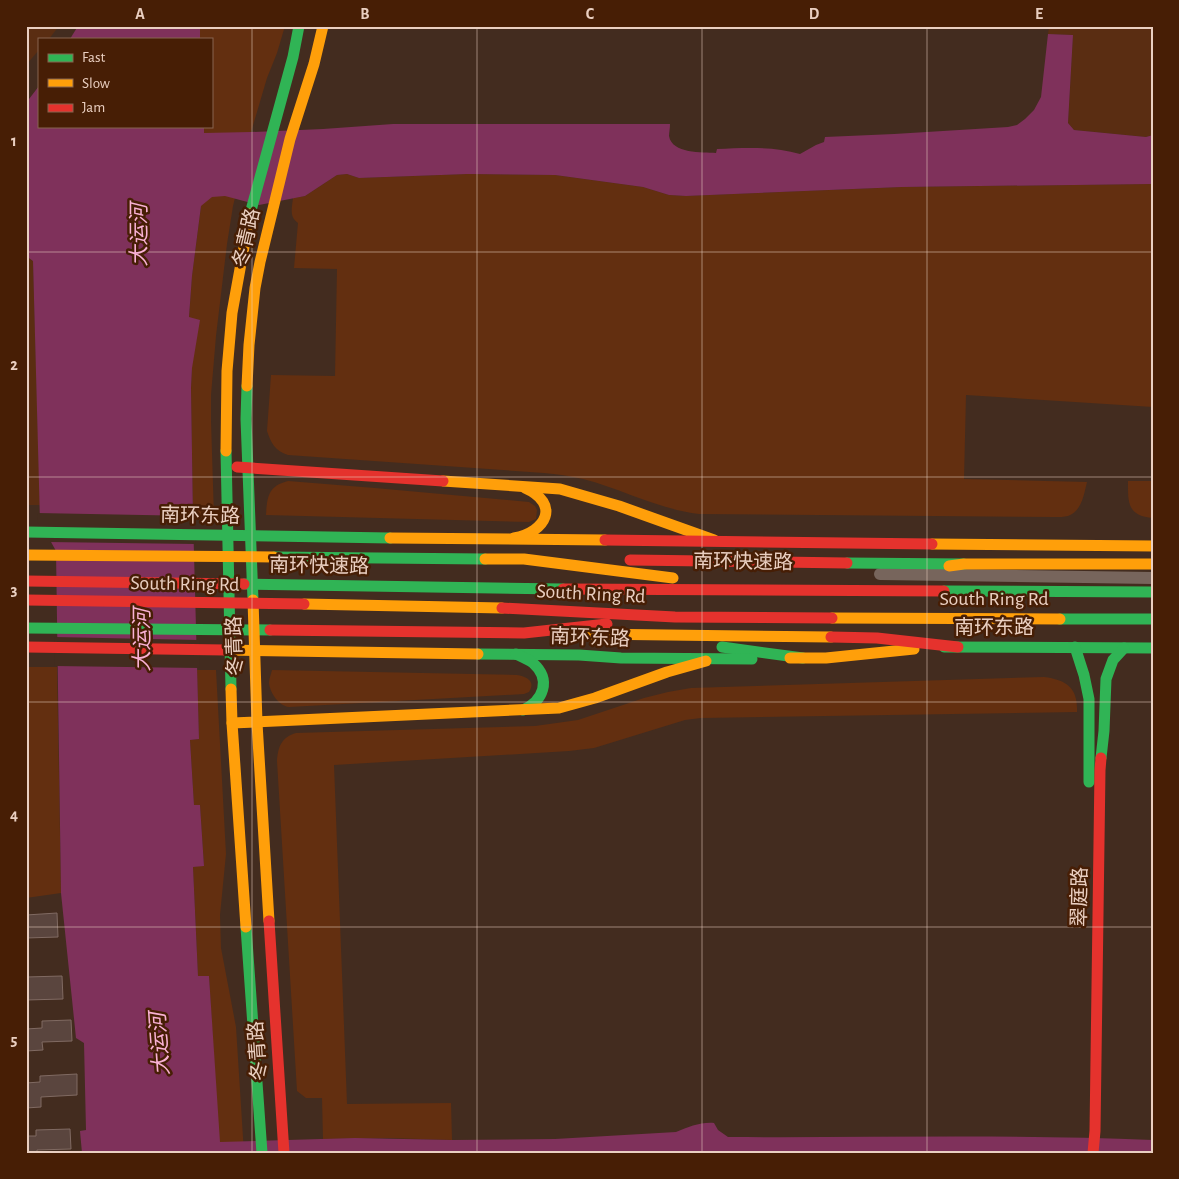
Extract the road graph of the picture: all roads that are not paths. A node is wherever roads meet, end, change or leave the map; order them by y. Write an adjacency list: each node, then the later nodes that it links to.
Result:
1 (299, 26): 3 (main road, 冬青路)
2 (323, 26): 4 (main road, 冬青路)
3 (226, 467): 4 (main road); 42 (main road, 冬青路)
4 (248, 468): 5 (main road); 43 (main road, 冬青路)
5 (515, 485): 7 (main road); 8 (main road)
6 (26, 532): 7 (main road, 南环东路)
7 (511, 539): 8 (main road, 南环东路)
8 (720, 541): 9 (main road, 南环东路)
9 (1153, 546)
10 (26, 555): 11 (main road)
11 (524, 559): 12 (main road); 17 (main road)
12 (964, 564): 13 (main road); 14 (main road)
13 (1153, 564)
14 (875, 575): 15 (street)
15 (1153, 578)
16 (821, 579): 19 (main road)
17 (682, 580): 19 (main road, 南环快速路); 20 (main road, 南环快速路)
18 (26, 581): 20 (main road, 南环快速路)
19 (801, 581): 21 (main road, 南环快速路)
20 (521, 589): 21 (main road, 南环快速路)
21 (964, 591): 22 (main road, 南环快速路)
22 (1153, 592)
23 (26, 600): 24 (main road, South Ring Rd)
24 (675, 618): 25 (main road, South Ring Rd); 28 (main road)
25 (1115, 618): 26 (main road, South Ring Rd); 27 (main road)
26 (1153, 619)
27 (1153, 623)
28 (604, 625): 30 (main road); 31 (main road)
29 (26, 628): 31 (main road)
30 (1153, 630)
31 (524, 633): 32 (main road)
32 (622, 634): 34 (main road); 39 (main road)
33 (26, 647): 38 (main road, 南环东路)
34 (958, 647): 35 (main road, 南环东路); 39 (main road, 南环东路)
35 (1075, 647): 36 (main road, 南环东路); 44 (main road)
36 (1124, 648): 37 (main road, 南环东路); 49 (main road, 翠庭路)
37 (1153, 648)
38 (516, 654): 40 (main road, 南环东路); 41 (main road)
39 (803, 658): 40 (main road, 南环东路)
40 (712, 659): 41 (main road)
41 (523, 710): 43 (main road)
42 (232, 723): 43 (main road); 47 (main road, 冬青路)
43 (257, 723): 48 (main road, 冬青路)
44 (1088, 795)
45 (1088, 833): 46 (main road, 翠庭路)
46 (1084, 1111)
47 (262, 1153)
48 (284, 1153)
49 (1093, 1153)

